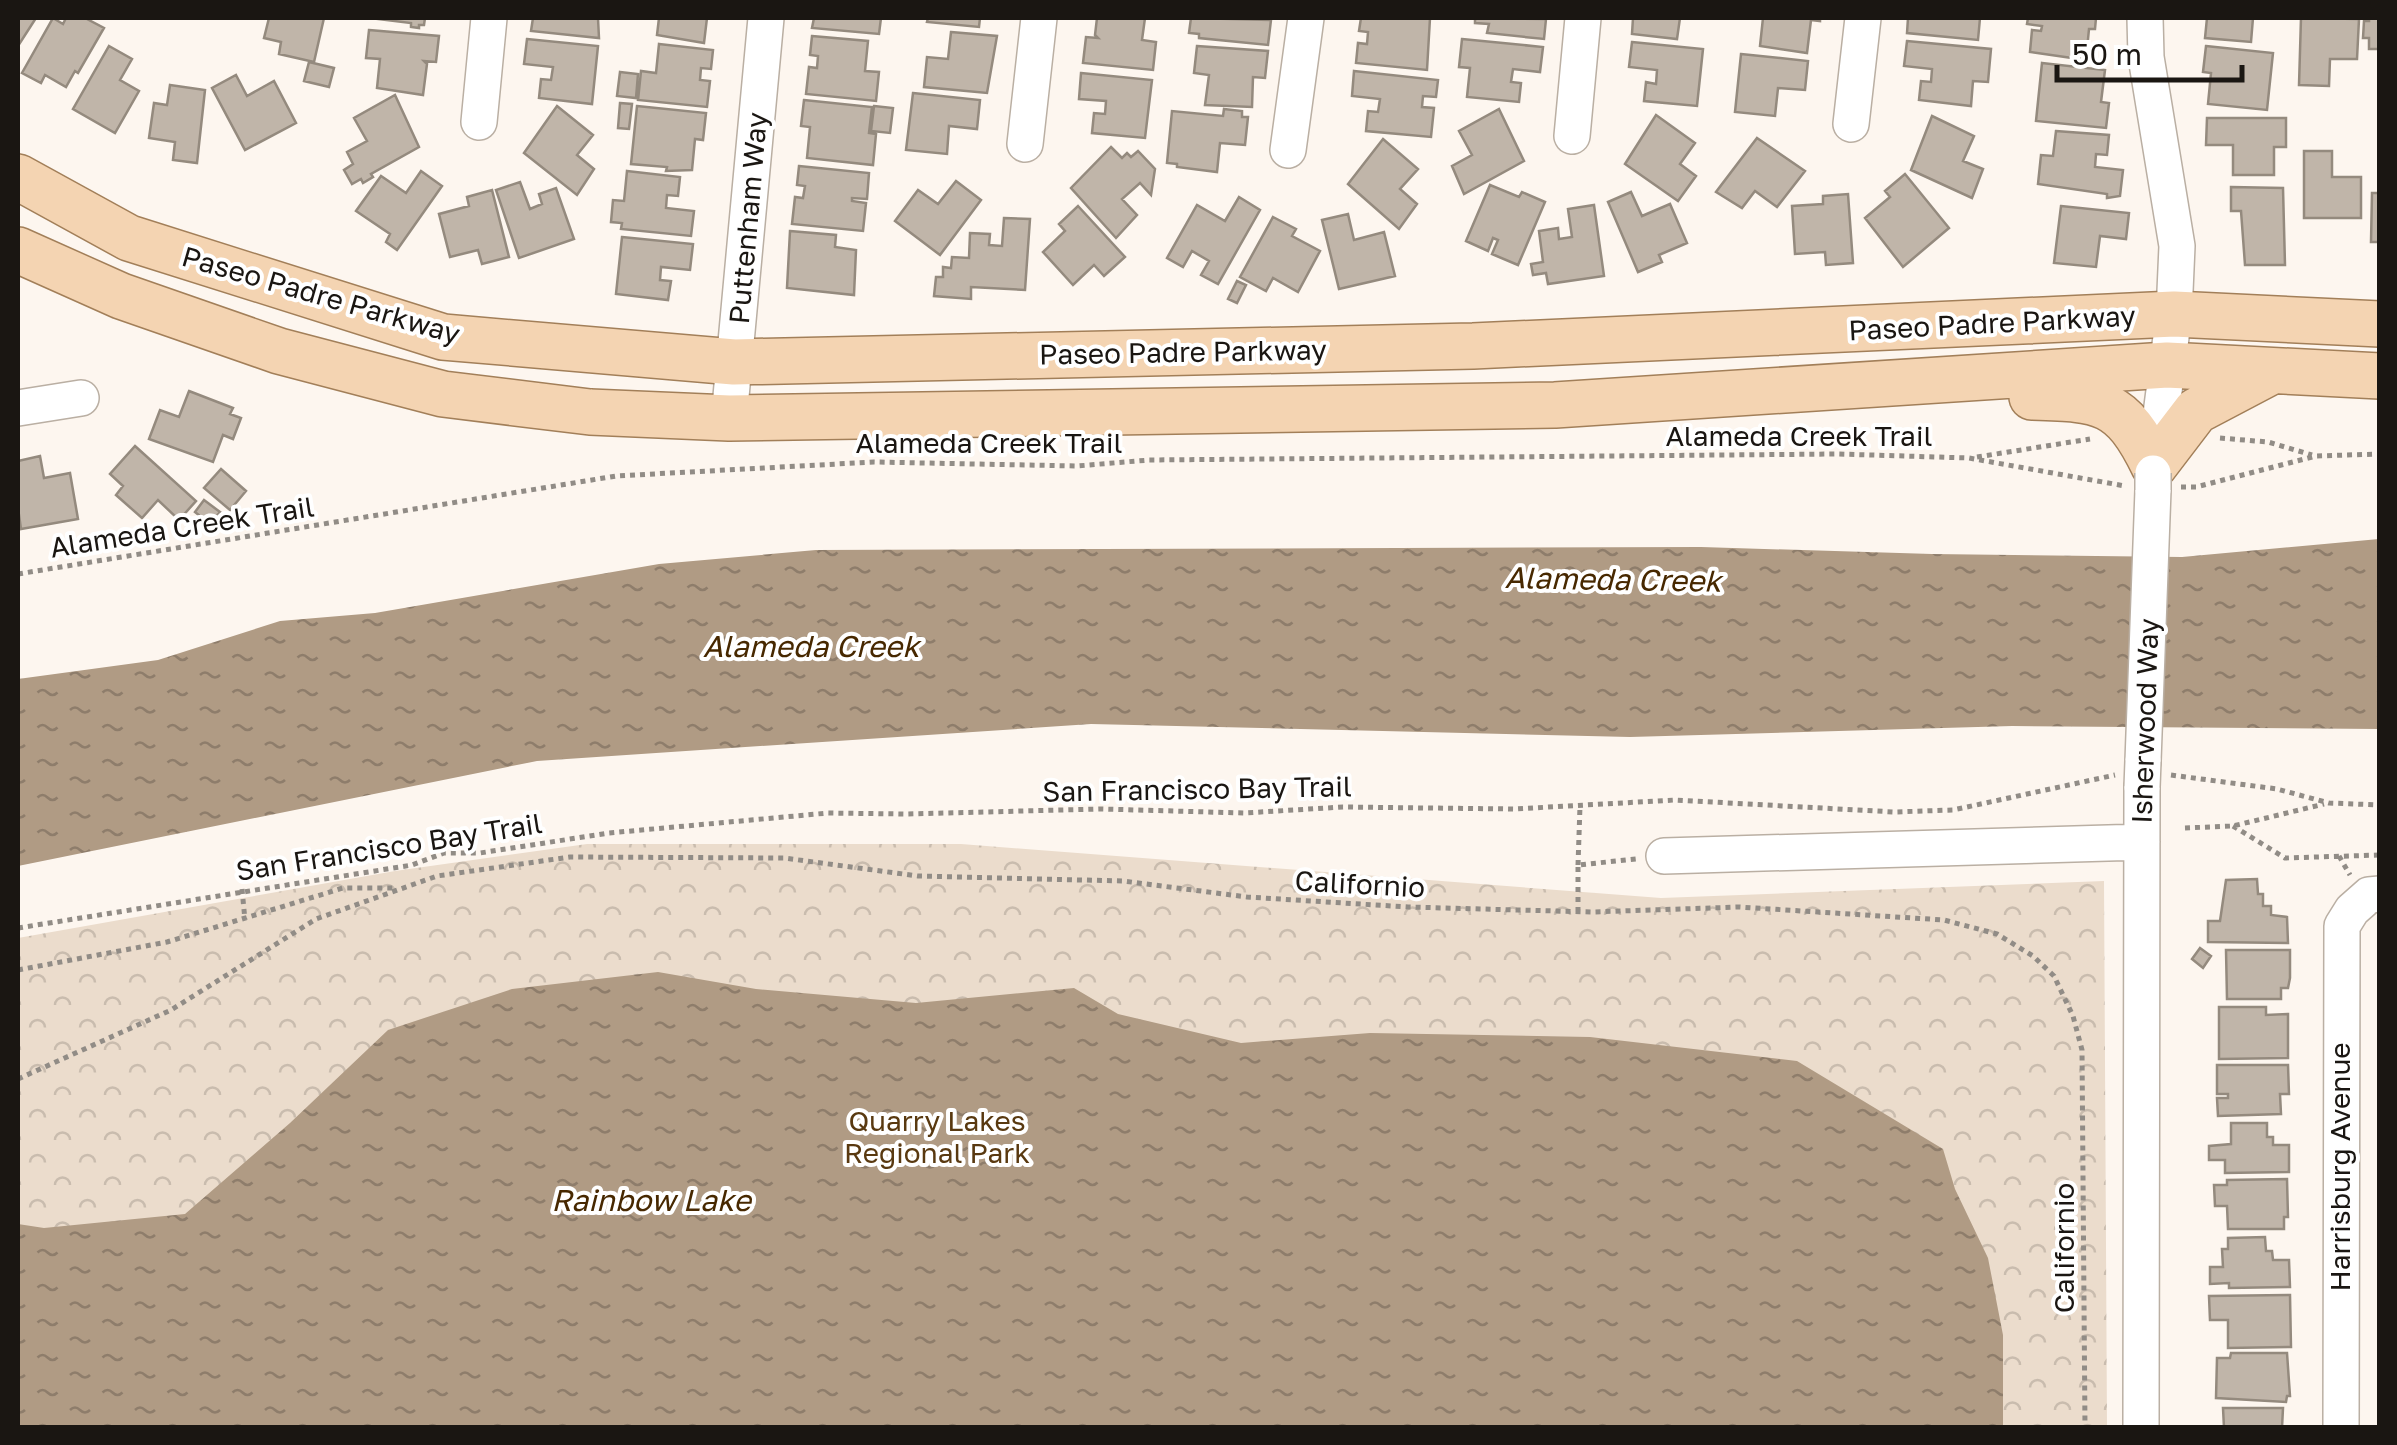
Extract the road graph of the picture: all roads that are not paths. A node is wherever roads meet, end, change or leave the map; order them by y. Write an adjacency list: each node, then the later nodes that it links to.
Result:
1 (489, 18): 8 (street)
2 (766, 18): 17 (street, Puttenham Way)
3 (1039, 18): 11 (street)
4 (1306, 18): 12 (street)
5 (1582, 18): 10 (street)
6 (1862, 18): 9 (street)
7 (2145, 18): 15 (street, Isherwood Way)
8 (479, 122)
9 (1851, 124)
10 (1572, 136)
11 (1025, 144)
12 (1288, 150)
13 (18, 177): 17 (main road, Paseo Padre Parkway)
14 (18, 250): 24 (main road, Paseo Padre Parkway)
15 (2174, 314): 16 (main road, Paseo Padre Parkway); 17 (main road, Paseo Padre Parkway); 18 (street, Isherwood Way)
16 (2380, 324)
17 (734, 362): 24 (street, Puttenham Way)
18 (2167, 365): 19 (main road, Paseo Padre Parkway); 21 (main road, Paseo Padre Parkway); 25 (street, Isherwood Way)
19 (2274, 370): 20 (main road, Paseo Padre Parkway); 25 (main road)
20 (2380, 376)
21 (1866, 385): 24 (main road, Paseo Padre Parkway); 25 (main road)
22 (81, 398): 23 (street)
23 (18, 408)
24 (729, 418)
25 (2155, 452): 26 (street, Isherwood Way)
26 (2142, 842): 27 (street); 29 (street, Isherwood Way)
27 (1664, 856)
28 (2361, 894): 30 (street, Harrisburg Avenue)
29 (2141, 1428)
30 (2341, 1428)

